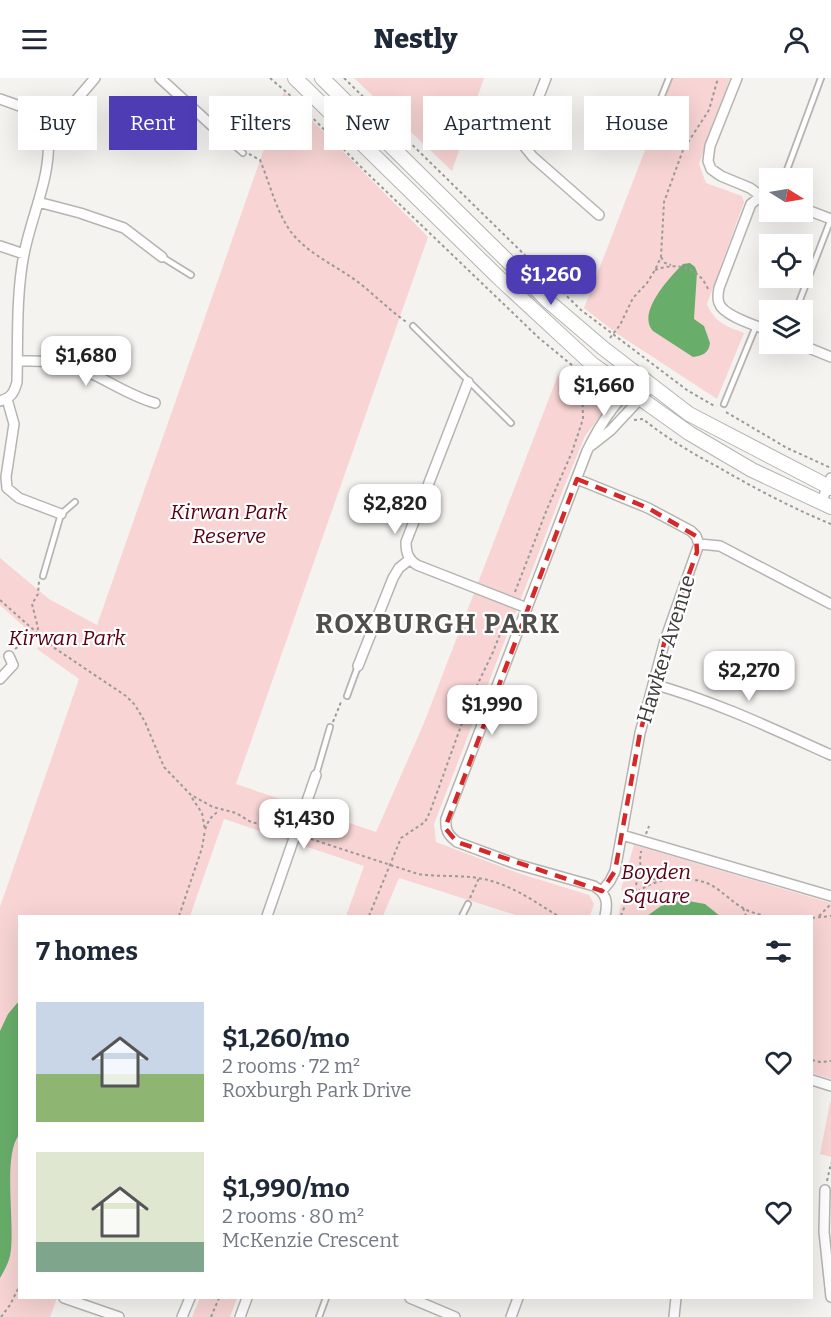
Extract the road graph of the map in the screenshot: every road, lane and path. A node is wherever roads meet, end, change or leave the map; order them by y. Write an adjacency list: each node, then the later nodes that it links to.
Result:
1 (95, 78): 12 (street)
2 (159, 78): 19 (street)
3 (270, 78): 50 (path)
4 (296, 78): 50 (street)
5 (322, 78): 46 (street)
6 (344, 78): 45 (path)
7 (546, 78): 15 (street)
8 (669, 78): 16 (lane)
9 (718, 78): 36 (path)
10 (737, 78): 27 (street)
11 (821, 78): 26 (lane)
12 (84, 93): 13 (street); 14 (street)
13 (80, 96)
14 (83, 96)
15 (540, 96)
16 (662, 96)
17 (0, 99): 18 (street)
18 (18, 105)
19 (209, 123)
20 (50, 150): 25 (street)
21 (62, 150): 25 (street)
22 (240, 150): 24 (lane)
23 (527, 150): 31 (street)
24 (243, 153): 42 (path)
25 (48, 167): 29 (street)
26 (788, 168)
27 (759, 193)
28 (759, 198): 43 (street)
29 (38, 202): 34 (street); 35 (street)
30 (813, 212): 32 (street)
31 (599, 215)
32 (831, 219): 41 (lane)
33 (0, 246): 34 (street)
34 (24, 254): 49 (street)
35 (162, 257): 39 (lane)
36 (661, 257): 37 (path); 38 (path)
37 (671, 265): 38 (path); 40 (path)
38 (655, 270): 45 (path)
39 (191, 275)
40 (700, 277)
41 (800, 300)
42 (413, 326): 51 (lane)
43 (756, 326): 44 (street); 58 (lane)
44 (759, 327)
45 (614, 334): 46 (path); 61 (path)
46 (603, 348): 52 (street)
47 (813, 350): 48 (street)
48 (831, 357)
49 (18, 361): 54 (street); 56 (street)
50 (588, 369): 53 (street); 57 (path); 71 (path)
51 (468, 382): 59 (lane); 68 (street)
52 (647, 382): 53 (street); 55 (street); 63 (street)
53 (627, 390): 55 (street); 60 (street)
54 (4, 400): 66 (street)
55 (640, 400): 60 (street); 65 (street)
56 (155, 403)
57 (612, 403)
58 (724, 404)
59 (511, 423)
60 (587, 451): 62 (street)
61 (831, 468)
62 (577, 479): 67 (street); 73 (street)
63 (830, 484): 65 (street)
64 (75, 502): 66 (lane)
65 (826, 505)
66 (61, 514): 69 (lane)
67 (699, 544): 72 (street); 78 (street, Hawker Avenue)
68 (409, 560): 71 (street); 76 (street)
69 (43, 576): 74 (path)
70 (0, 600): 74 (path)
71 (513, 603): 73 (street); 88 (path)
72 (831, 604)
73 (527, 608): 91 (street)
74 (37, 633): 75 (path); 83 (path)
75 (9, 656): 77 (street)
76 (358, 666): 79 (lane)
77 (0, 679)
78 (653, 684): 81 (street); 87 (street, Hawker Avenue)
79 (347, 696): 80 (path)
80 (330, 727): 82 (lane)
81 (831, 755)
82 (316, 775): 86 (street)
83 (191, 795): 84 (path); 85 (path)
84 (220, 810): 85 (path); 86 (path)
85 (205, 830): 97 (path)
86 (296, 833): 88 (path); 98 (street)
87 (622, 835): 91 (street, Hawker Avenue); 92 (street)
88 (389, 865): 89 (path); 99 (path)
89 (479, 879): 94 (path); 101 (path)
90 (660, 880): 93 (path); 93 (path); 96 (path)
91 (602, 891): 102 (street)
92 (831, 896)
93 (634, 897): 103 (path)
94 (468, 904): 100 (lane)
95 (831, 906): 106 (path)
96 (742, 908): 104 (path); 105 (path)
97 (179, 915)
98 (267, 915)
99 (369, 915)
100 (462, 915)
101 (556, 915)
102 (605, 915)
103 (621, 915)
104 (746, 915)
105 (762, 915)
106 (819, 916): 107 (path); 108 (path)
107 (831, 916)
108 (813, 918)
109 (813, 1060): 110 (path)
110 (831, 1061)
111 (813, 1080): 112 (street)
112 (831, 1086)
113 (831, 1163): 114 (path)
114 (825, 1190): 116 (street)
115 (18, 1289): 125 (path)
116 (831, 1297)
117 (67, 1299): 126 (street)
118 (190, 1299): 127 (street)
119 (219, 1299): 128 (path)
120 (248, 1299): 129 (street)
121 (326, 1299): 130 (lane)
122 (412, 1299): 131 (street)
123 (518, 1299): 132 (street)
124 (676, 1299): 133 (street)
125 (2, 1317)
126 (119, 1317)
127 (182, 1317)
128 (211, 1317)
129 (240, 1317)
130 (319, 1317)
131 (455, 1317)
132 (511, 1317)
133 (674, 1317)

